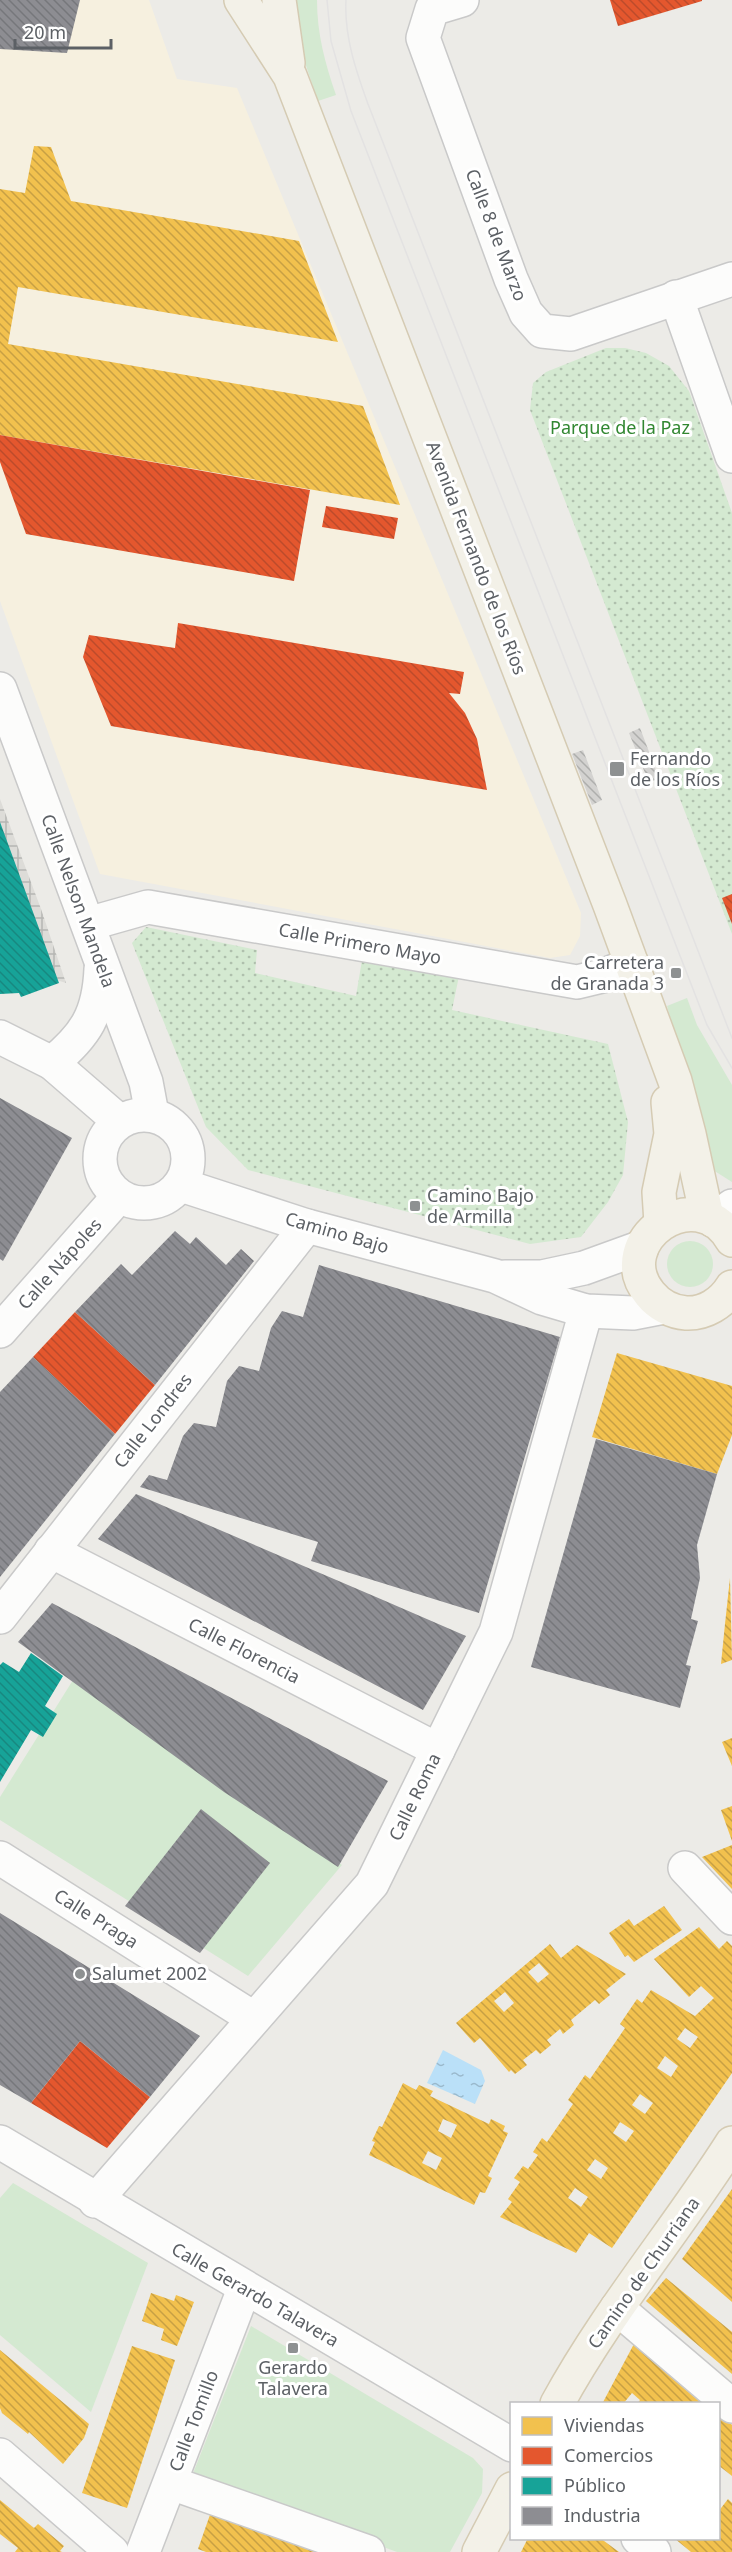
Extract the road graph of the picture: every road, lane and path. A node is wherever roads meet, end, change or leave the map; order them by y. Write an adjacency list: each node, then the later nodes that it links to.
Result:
1 (241, 0): 4 (main road, Avenida Fernando de los Ríos)
2 (279, 0): 4 (main road, Avenida Fernando de los Ríos)
3 (462, 0): 6 (street, Calle 8 de Marzo)
4 (290, 76): 10 (main road, Avenida Fernando de los Ríos)
5 (732, 279): 6 (street, Calle 8 de Marzo)
6 (676, 297): 7 (street)
7 (732, 456)
8 (0, 689): 9 (street, Calle Nelson Mandela)
9 (88, 924): 10 (street, Calle Primero Mayo); 11 (street, Calle Nelson Mandela)
10 (632, 964): 13 (main road, Avenida Fernando de los Ríos)
11 (102, 967): 14 (street); 15 (street, Calle Nelson Mandela)
12 (0, 1037): 14 (street)
13 (659, 1041): 19 (main road, Avenida Fernando de los Ríos); 21 (main road, Avenida Fernando de los Ríos)
14 (52, 1063): 16 (street)
15 (152, 1114): 16 (street); 17 (street)
16 (119, 1121): 18 (street)
17 (181, 1185): 18 (street); 20 (street, Camino Bajo)
18 (119, 1196): 26 (street, Calle Nápoles)
19 (721, 1221): 21 (main road)
20 (307, 1226): 22 (street, Camino Bajo); 27 (street, Calle Londres)
21 (652, 1235): 22 (street, Camino Bajo); 24 (main road, Avenida Fernando de los Ríos)
22 (495, 1276): 25 (street, Camino Bajo)
23 (725, 1305): 24 (main road)
24 (664, 1307): 25 (street, Camino Bajo)
25 (586, 1311): 29 (street, Calle Roma)
26 (0, 1331)
27 (51, 1551): 28 (street, Calle Londres); 29 (street, Calle Florencia)
28 (0, 1617)
29 (438, 1750): 33 (street, Calle Roma)
30 (0, 1858): 33 (street, Calle Praga)
31 (685, 1868): 32 (street)
32 (732, 1918)
33 (253, 2018): 36 (street, Calle Roma)
34 (732, 2143): 38 (main road, Camino de Churriana)
35 (4, 2152): 36 (street, Calle Gerardo Talavera)
36 (95, 2201): 37 (street, Calle Gerardo Talavera)
37 (244, 2289): 41 (street, Calle Gerardo Talavera); 43 (street, Calle Tomillo)
38 (617, 2308): 39 (main road, Camino de Churriana); 40 (street)
39 (558, 2402)
40 (732, 2406)
41 (510, 2444)
42 (0, 2455): 46 (street)
43 (171, 2482): 47 (street, Calle Tomillo); 48 (street)
44 (510, 2493): 49 (main road)
45 (640, 2540): 50 (street)
46 (112, 2552)
47 (143, 2552)
48 (368, 2552)
49 (479, 2552)
50 (654, 2552)

